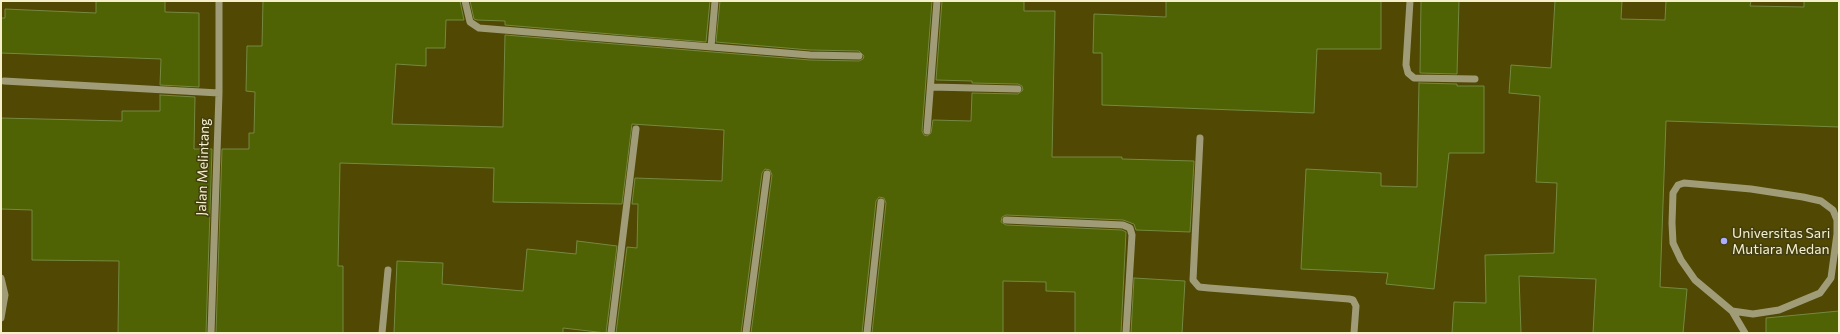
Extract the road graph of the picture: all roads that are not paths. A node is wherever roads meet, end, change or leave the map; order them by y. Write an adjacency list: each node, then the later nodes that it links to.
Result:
1 (219, 1): 12 (street, Jalan Melintang)
2 (464, 1): 6 (street)
3 (715, 1): 6 (street)
4 (937, 1): 10 (street)
5 (1410, 1): 8 (street)
6 (712, 47): 7 (street)
7 (859, 56)
8 (1475, 79)
9 (4, 81): 12 (street)
10 (931, 87): 11 (street); 14 (street)
11 (1018, 89)
12 (219, 93): 23 (street, Jalan Melintang)
13 (636, 130): 25 (street)
14 (927, 131)
15 (1200, 138): 29 (street)
16 (767, 174): 26 (street)
17 (881, 202): 27 (street)
18 (1006, 220): 28 (street)
19 (388, 270): 24 (street)
20 (1, 278): 22 (street)
21 (1732, 311): 21 (street); 30 (street)
22 (1, 318)
23 (211, 333)
24 (382, 333)
25 (611, 333)
26 (746, 333)
27 (867, 333)
28 (1126, 333)
29 (1354, 333)
30 (1745, 333)

